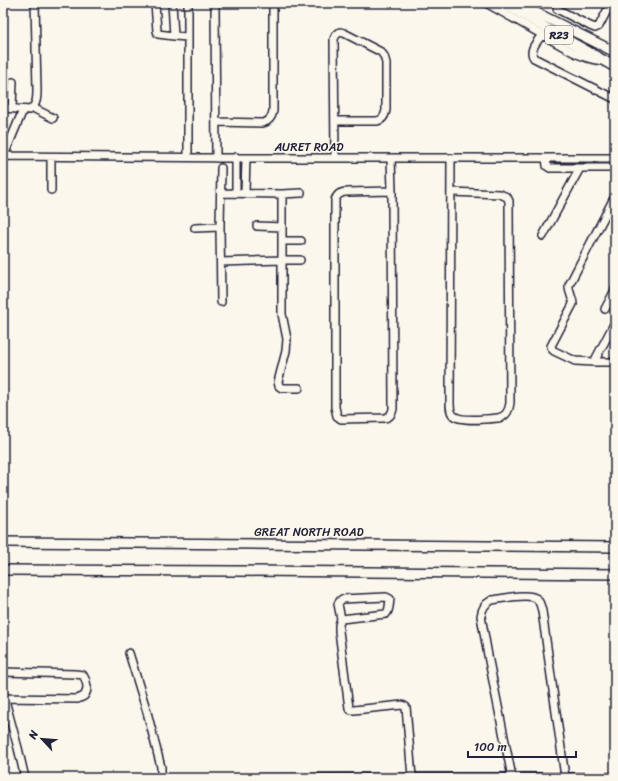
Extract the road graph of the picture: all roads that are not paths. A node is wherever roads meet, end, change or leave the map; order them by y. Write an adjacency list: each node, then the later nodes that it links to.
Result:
1 (35, 3): 22 (street)
2 (156, 3): 13 (street)
3 (172, 3): 13 (street)
4 (188, 3): 14 (street)
5 (216, 3): 26 (street)
6 (272, 3): 26 (street)
7 (486, 3): 12 (street)
8 (502, 3): 16 (main road, R23)
9 (517, 3): 15 (main road, R23)
10 (611, 3): 11 (street)
11 (557, 9)
12 (542, 35): 16 (street); 19 (street)
13 (174, 36): 14 (street)
14 (188, 37): 30 (street)
15 (615, 52)
16 (605, 61): 17 (main road, R23)
17 (615, 67)
18 (13, 82): 21 (street)
19 (615, 99)
20 (3, 108): 21 (street)
21 (12, 108): 23 (street)
22 (33, 108): 23 (street); 24 (street)
23 (23, 110): 27 (street)
24 (53, 118)
25 (335, 121): 25 (street); 33 (street)
26 (216, 122): 31 (street)
27 (3, 157): 28 (street, AURET ROAD)
28 (52, 157): 30 (street, AURET ROAD); 41 (street)
29 (236, 157): 31 (street, AURET ROAD); 32 (street, AURET ROAD); 45 (street)
30 (188, 158): 31 (street, AURET ROAD)
31 (216, 158)
32 (246, 158): 33 (street, AURET ROAD); 46 (street)
33 (334, 158): 34 (street, AURET ROAD)
34 (391, 158): 35 (street, AURET ROAD); 42 (street)
35 (451, 158): 36 (street, AURET ROAD); 44 (street)
36 (546, 158): 37 (street, AURET ROAD); 39 (street)
37 (615, 158)
38 (221, 168): 43 (street)
39 (580, 168): 40 (street); 54 (street)
40 (615, 168)
41 (51, 190)
42 (392, 191): 42 (street)
43 (221, 192): 45 (street); 53 (street)
44 (451, 192): 44 (street)
45 (236, 193): 46 (street)
46 (245, 193): 48 (street)
47 (301, 193): 48 (street)
48 (282, 194): 51 (street)
49 (615, 196): 64 (street)
50 (257, 226): 51 (street)
51 (282, 227): 55 (street)
52 (195, 228): 53 (street)
53 (220, 228): 59 (street)
54 (543, 236)
55 (282, 241): 56 (street); 57 (street)
56 (301, 241)
57 (282, 260): 58 (street); 59 (street); 66 (street)
58 (300, 260)
59 (220, 262): 61 (street)
60 (615, 290): 62 (street)
61 (221, 302)
62 (605, 309)
63 (614, 324): 64 (street)
64 (594, 362): 65 (street)
65 (615, 362)
66 (300, 388)
67 (3, 542): 68 (main road, GREAT NORTH ROAD)
68 (615, 547)
69 (3, 570): 70 (main road)
70 (615, 574)
71 (341, 619): 71 (street); 81 (street)
72 (129, 653): 79 (street)
73 (3, 672): 74 (street)
74 (4, 695): 78 (street)
75 (512, 777): 76 (street); 76 (street); 82 (street)
76 (565, 777): 77 (street)
77 (615, 777)
78 (24, 778)
79 (161, 778)
80 (240, 778): 81 (street)
81 (412, 778): 82 (street)
82 (428, 778)

